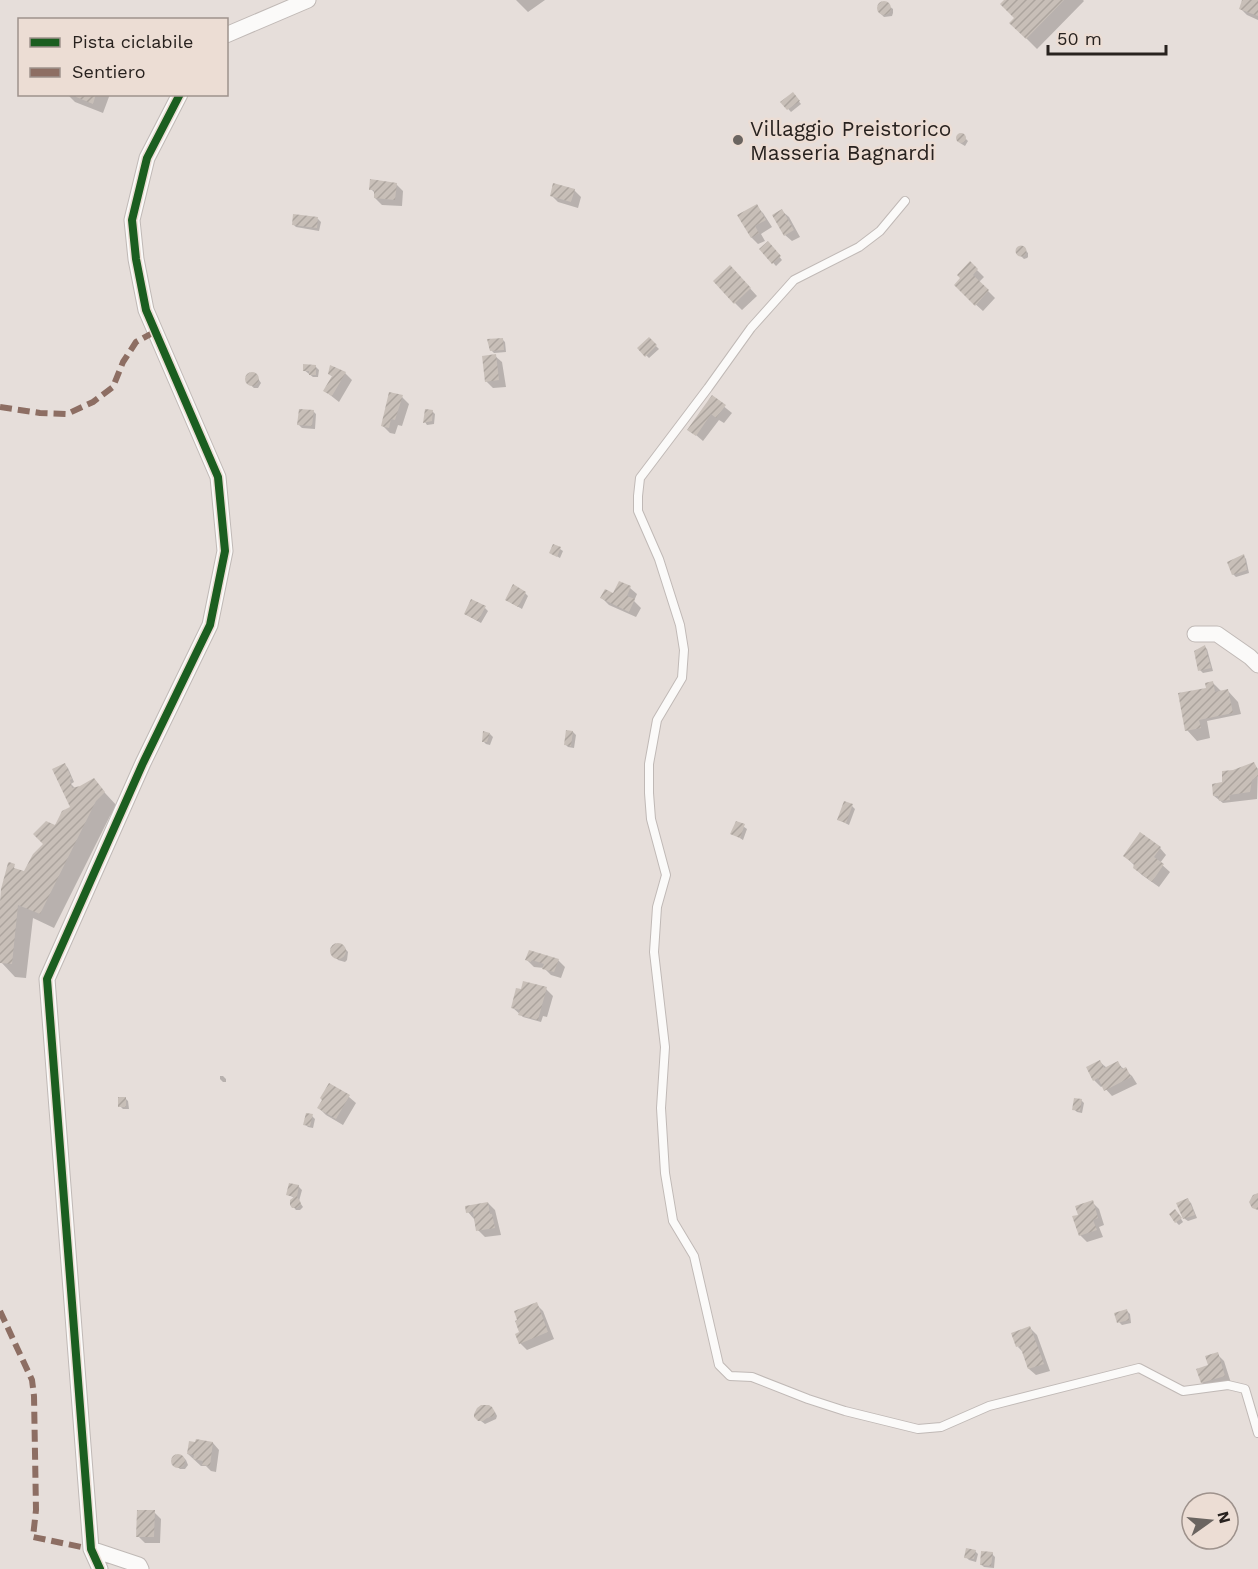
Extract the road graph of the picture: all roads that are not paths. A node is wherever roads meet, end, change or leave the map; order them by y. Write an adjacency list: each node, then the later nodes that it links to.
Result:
1 (308, 0): 2 (street)
2 (228, 34)
3 (179, 96): 8 (street)
4 (905, 201): 7 (lane)
5 (1195, 634): 6 (street)
6 (1258, 665)
7 (1258, 1433)
8 (91, 1549): 9 (street); 10 (street)
9 (100, 1569)
10 (141, 1569)

